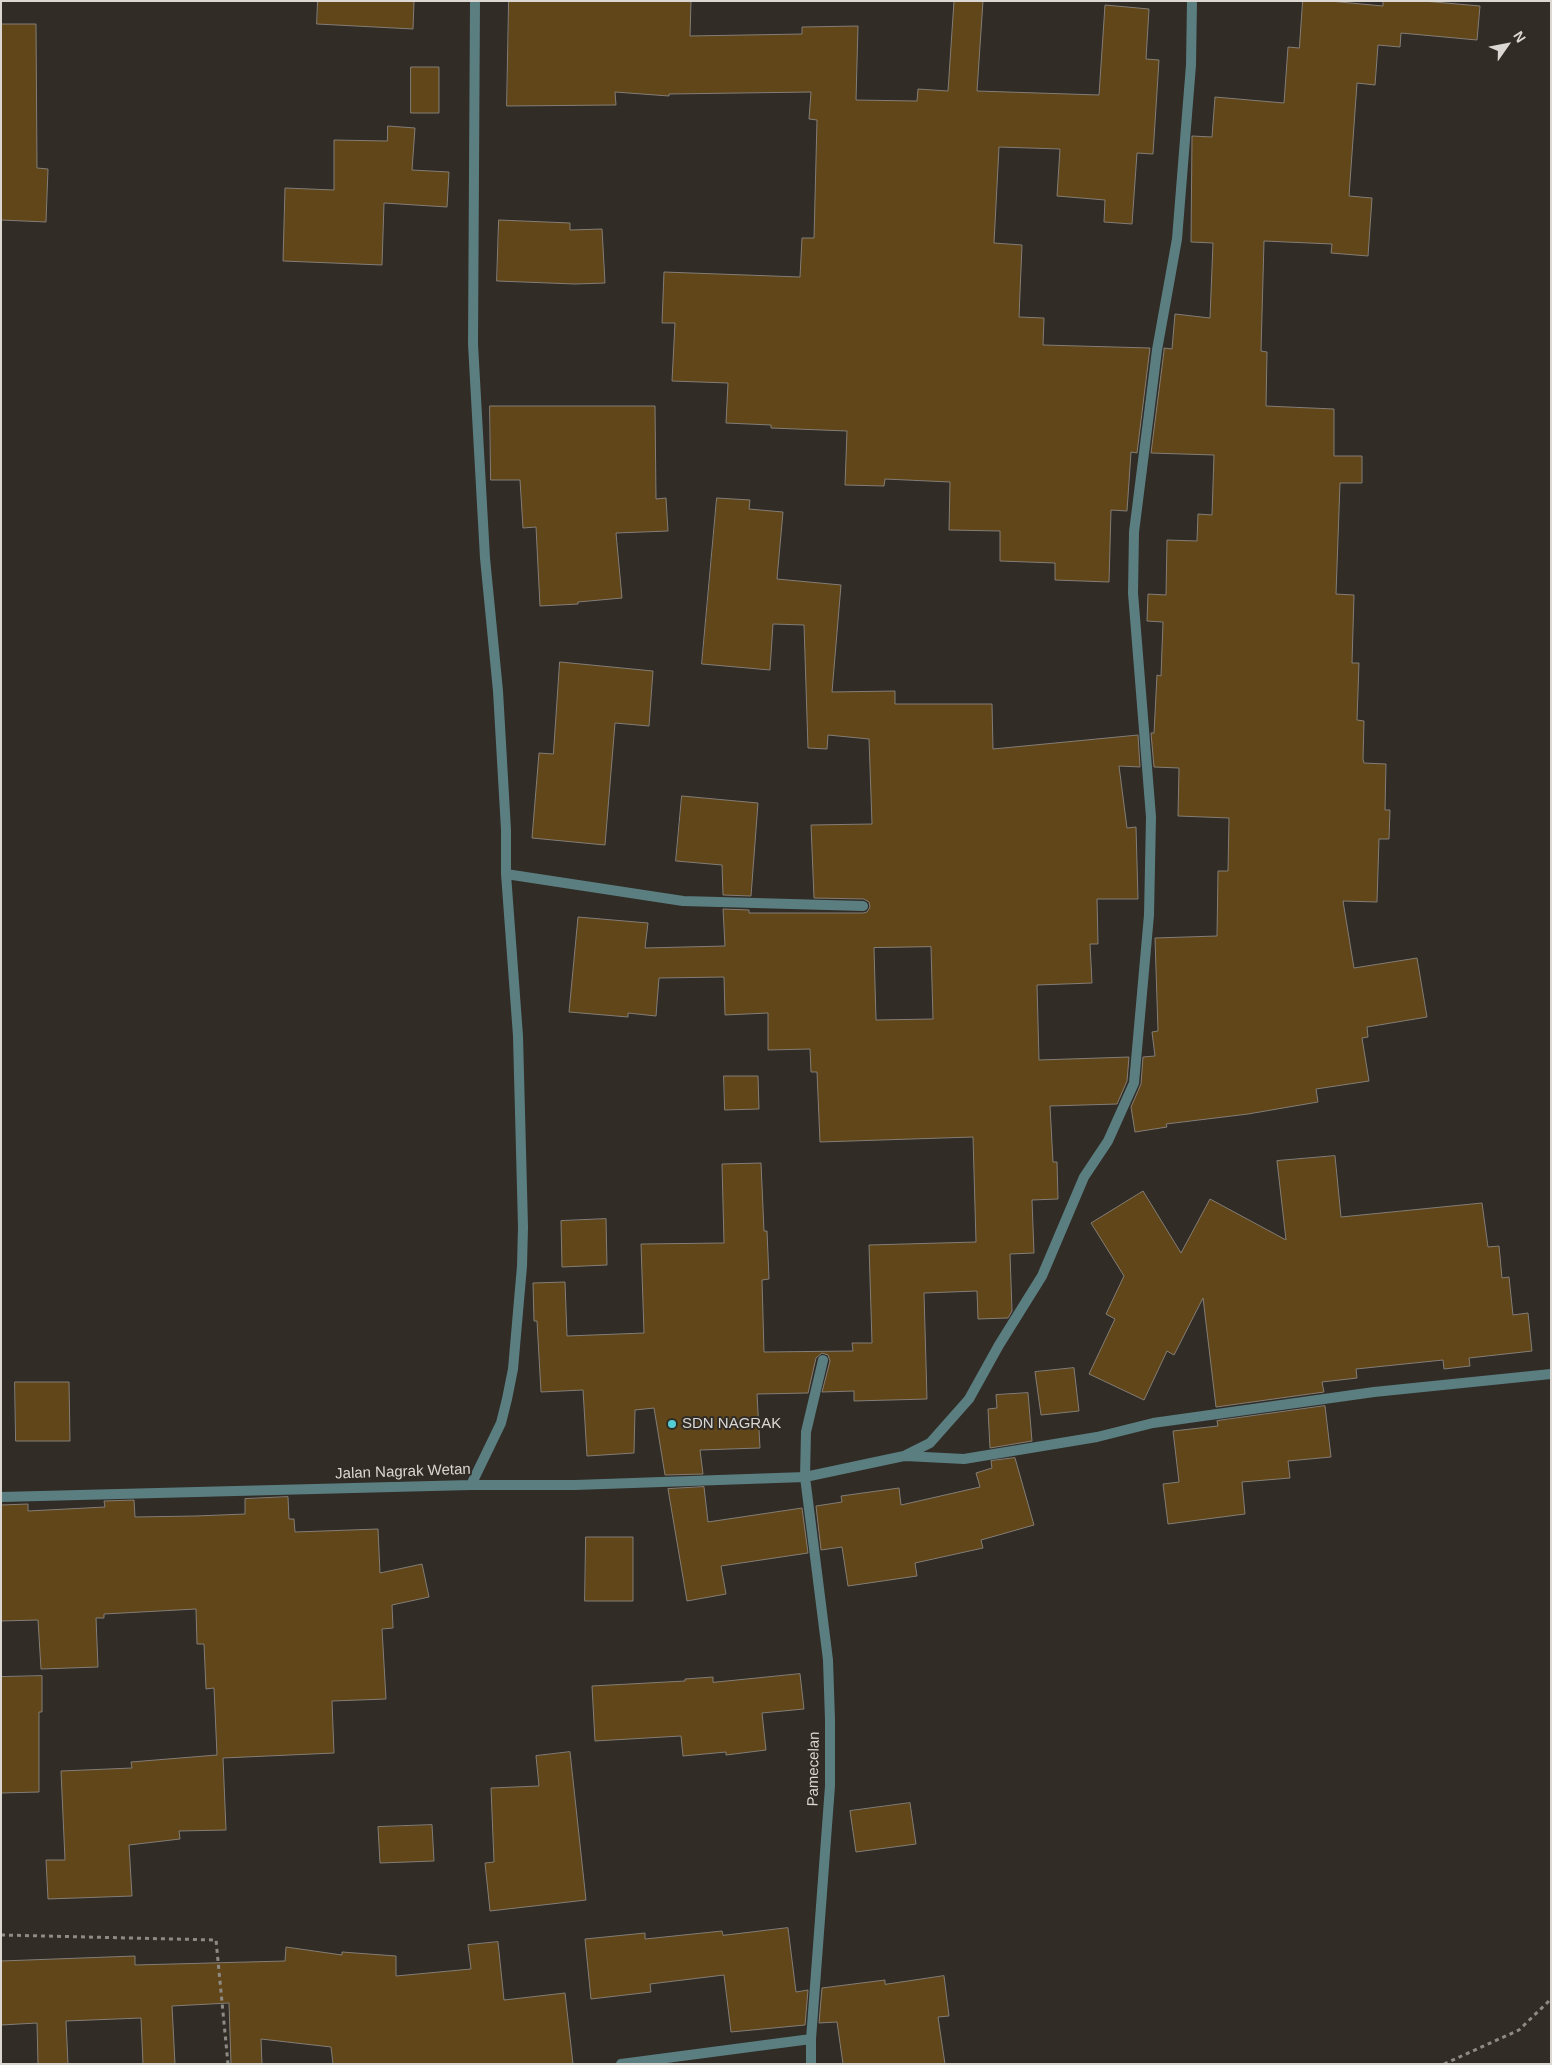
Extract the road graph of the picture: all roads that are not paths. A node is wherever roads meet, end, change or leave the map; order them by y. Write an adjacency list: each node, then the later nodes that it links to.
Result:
1 (475, 1): 3 (street)
2 (1192, 1): 7 (street)
3 (506, 874): 4 (street); 9 (street)
4 (863, 906)
5 (823, 1360): 8 (street, Pamecelan)
6 (1551, 1374): 7 (street)
7 (904, 1456): 8 (street, Jalan Nagrak Wetan)
8 (805, 1476): 9 (street, Jalan Nagrak Wetan); 11 (street, Pamecelan)
9 (471, 1485): 10 (street, Jalan Nagrak Wetan)
10 (1, 1497)
11 (811, 2039): 12 (street); 13 (street, Pamecelan)
12 (621, 2064)
13 (811, 2064)

